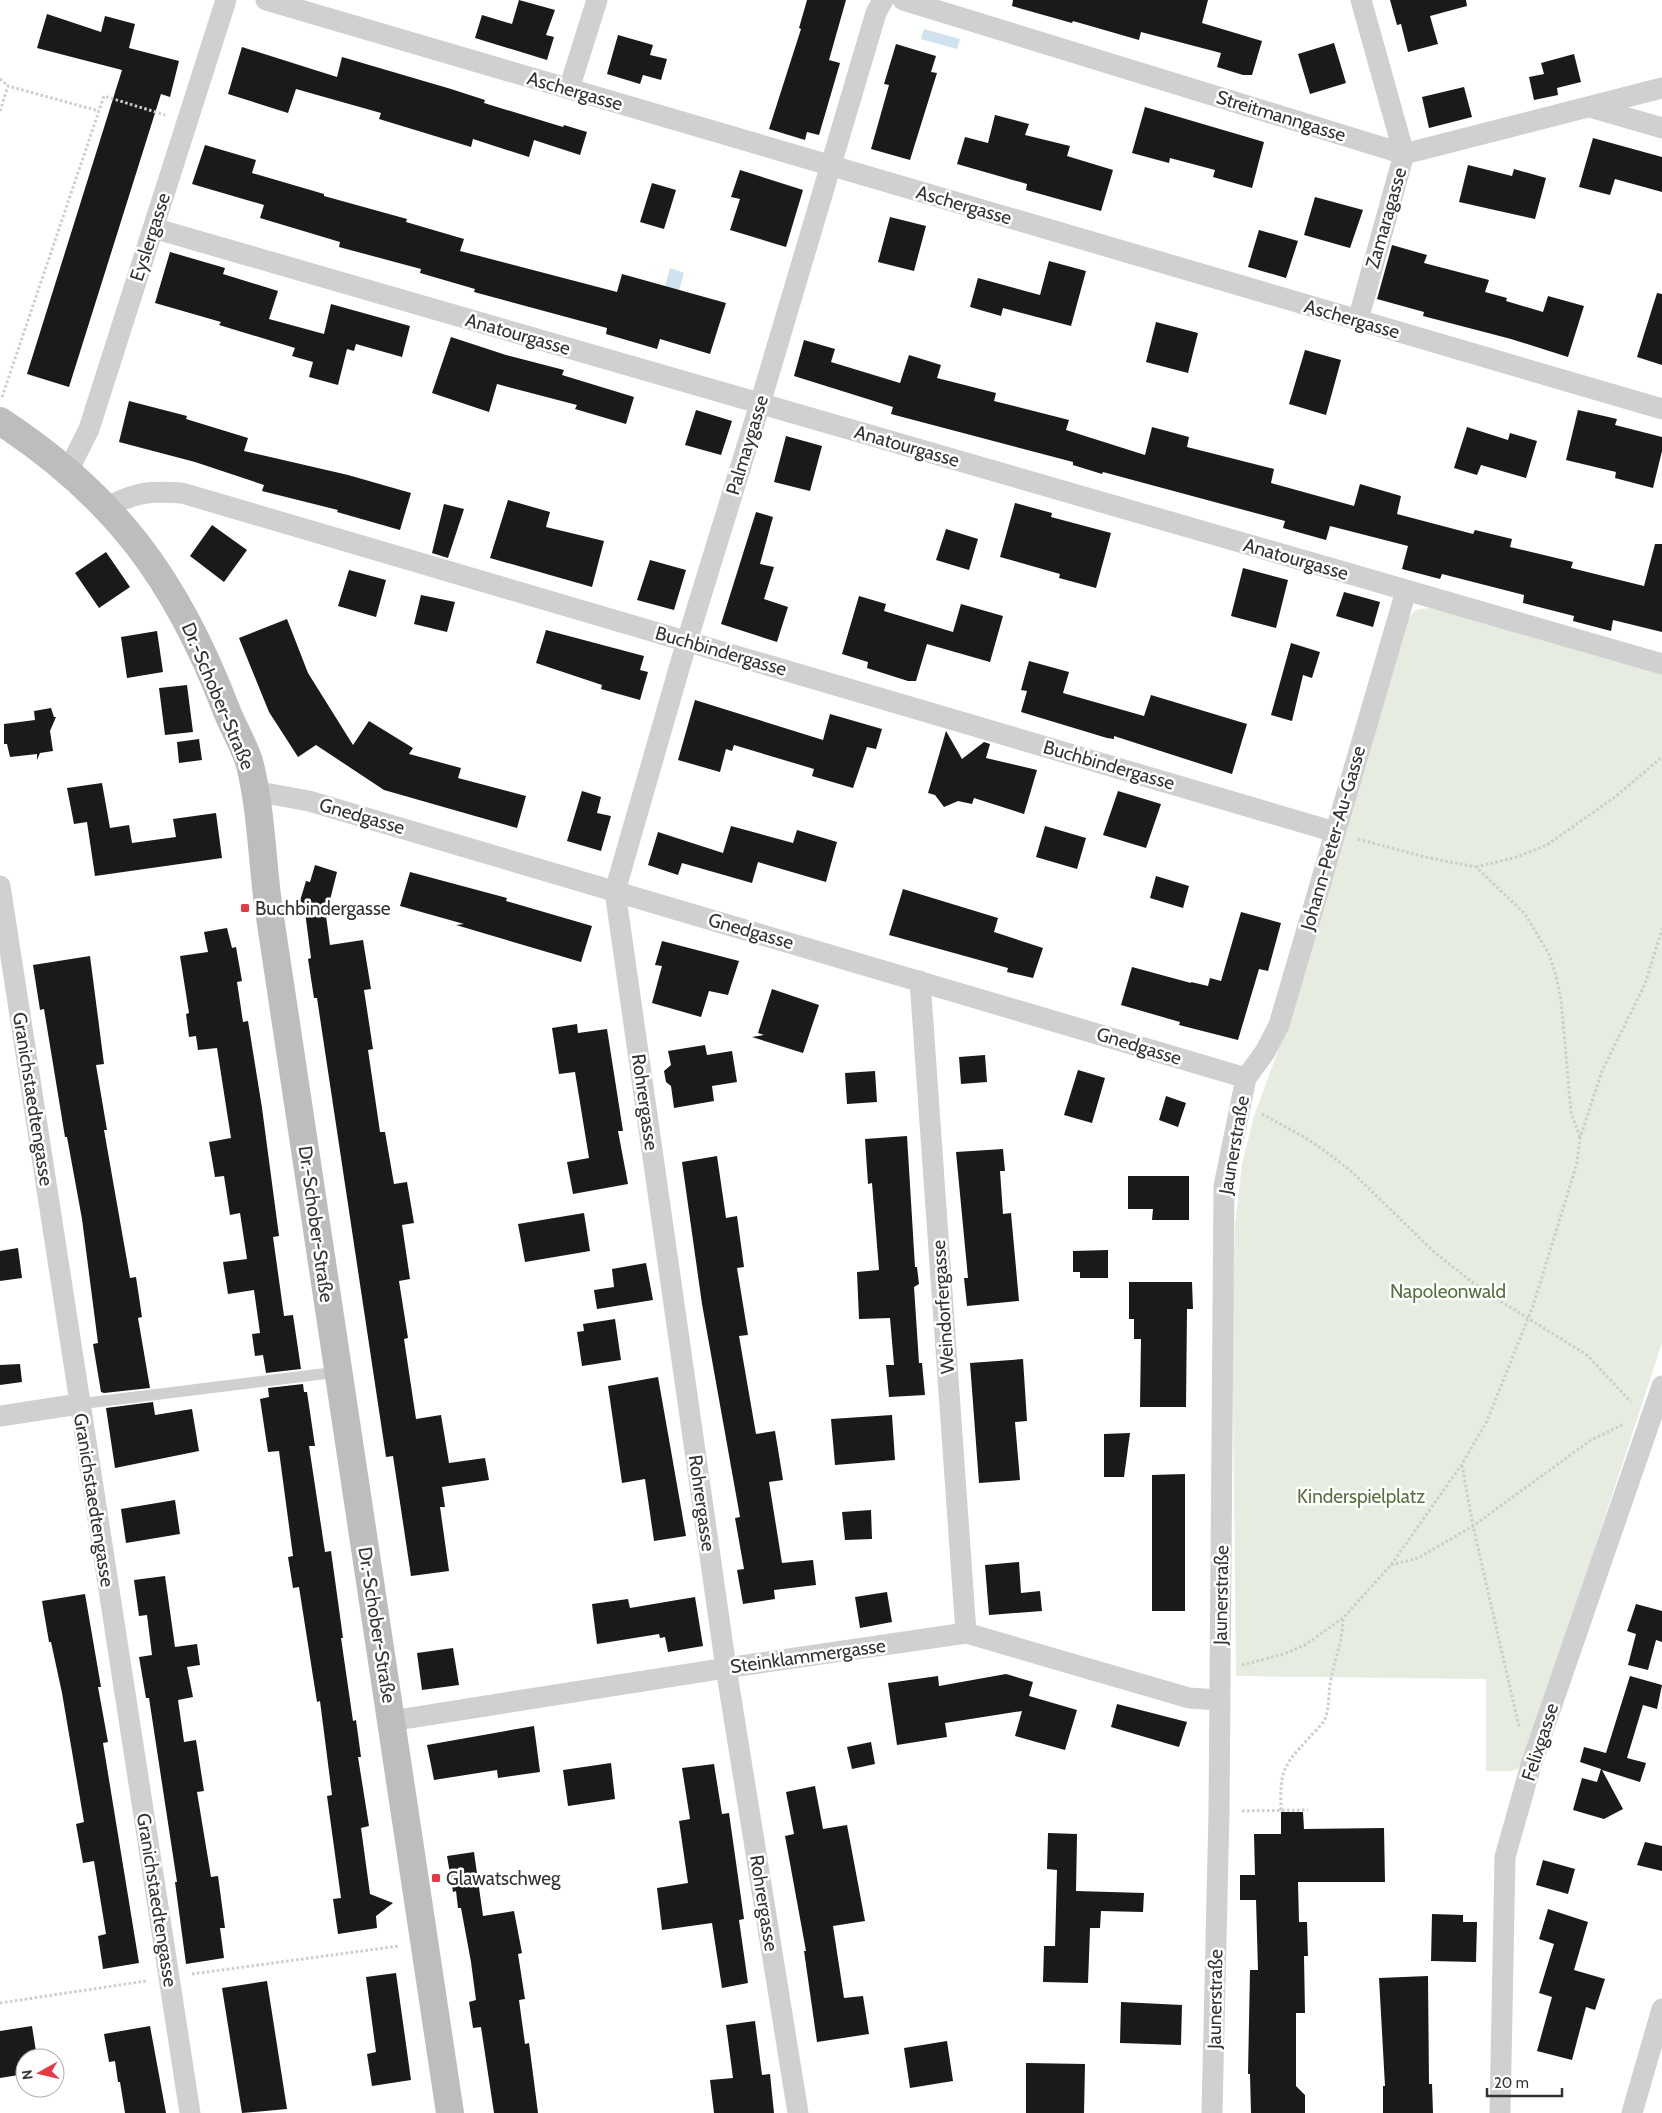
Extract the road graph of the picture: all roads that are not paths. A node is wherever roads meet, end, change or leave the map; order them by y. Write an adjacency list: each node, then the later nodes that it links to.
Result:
1 (226, 0): 13 (street, Eyslergasse)
2 (266, 0): 8 (street, Aschergasse)
3 (597, 0): 8 (street)
4 (883, 0): 12 (street, Palmaygasse)
5 (903, 0): 11 (street, Streitmanngasse)
6 (1361, 0): 11 (street, Zamaragasse)
7 (1662, 88): 9 (street)
8 (569, 89): 12 (street, Aschergasse)
9 (1592, 108): 10 (street); 11 (street)
10 (1662, 128)
11 (1404, 154): 14 (street, Zamaragasse)
12 (830, 166): 14 (street, Aschergasse); 15 (street, Palmaygasse)
13 (153, 228): 15 (street, Anatourgasse); 18 (street, Eyslergasse)
14 (1358, 320): 16 (street, Aschergasse)
15 (760, 404): 20 (street, Anatourgasse); 21 (street, Palmaygasse)
16 (1662, 409)
17 (0, 421): 18 (street, Dr.-Schober-Straße)
18 (68, 470): 19 (street, Dr.-Schober-Straße)
19 (107, 507): 21 (street, Buchbindergasse); 23 (street, Dr.-Schober-Straße)
20 (1406, 591): 22 (street, Anatourgasse); 24 (street, Johann-Peter-Au-Gasse)
21 (687, 640): 24 (street, Buchbindergasse); 26 (street, Palmaygasse)
22 (1662, 664)
23 (254, 791): 26 (street, Gnedgasse); 29 (street, Dr.-Schober-Straße)
24 (1335, 832): 28 (street, Johann-Peter-Au-Gasse)
25 (0, 886): 31 (street, Granichstaedtengasse)
26 (615, 891): 27 (street, Gnedgasse); 35 (street, Rohrergasse)
27 (920, 981): 28 (street, Gnedgasse); 34 (street, Weindorfergasse)
28 (1246, 1078): 36 (street, Jaunerstraße)
29 (338, 1372): 31 (lane); 37 (street, Dr.-Schober-Straße)
30 (1662, 1386): 33 (street, Felixgasse)
31 (79, 1404): 32 (street); 39 (street, Granichstaedtengasse)
32 (0, 1416)
33 (1657, 1417): 43 (street, Felixgasse)
34 (966, 1633): 35 (street, Steinklammergasse); 36 (street, Steinklammergasse)
35 (726, 1668): 37 (street, Steinklammergasse); 41 (street, Rohrergasse)
36 (1220, 1700): 42 (street, Jaunerstraße)
37 (392, 1721): 40 (street, Dr.-Schober-Straße)
38 (1662, 2008): 44 (street)
39 (190, 2113)
40 (450, 2113)
41 (798, 2113)
42 (1212, 2113)
43 (1500, 2113)
44 (1632, 2113)

